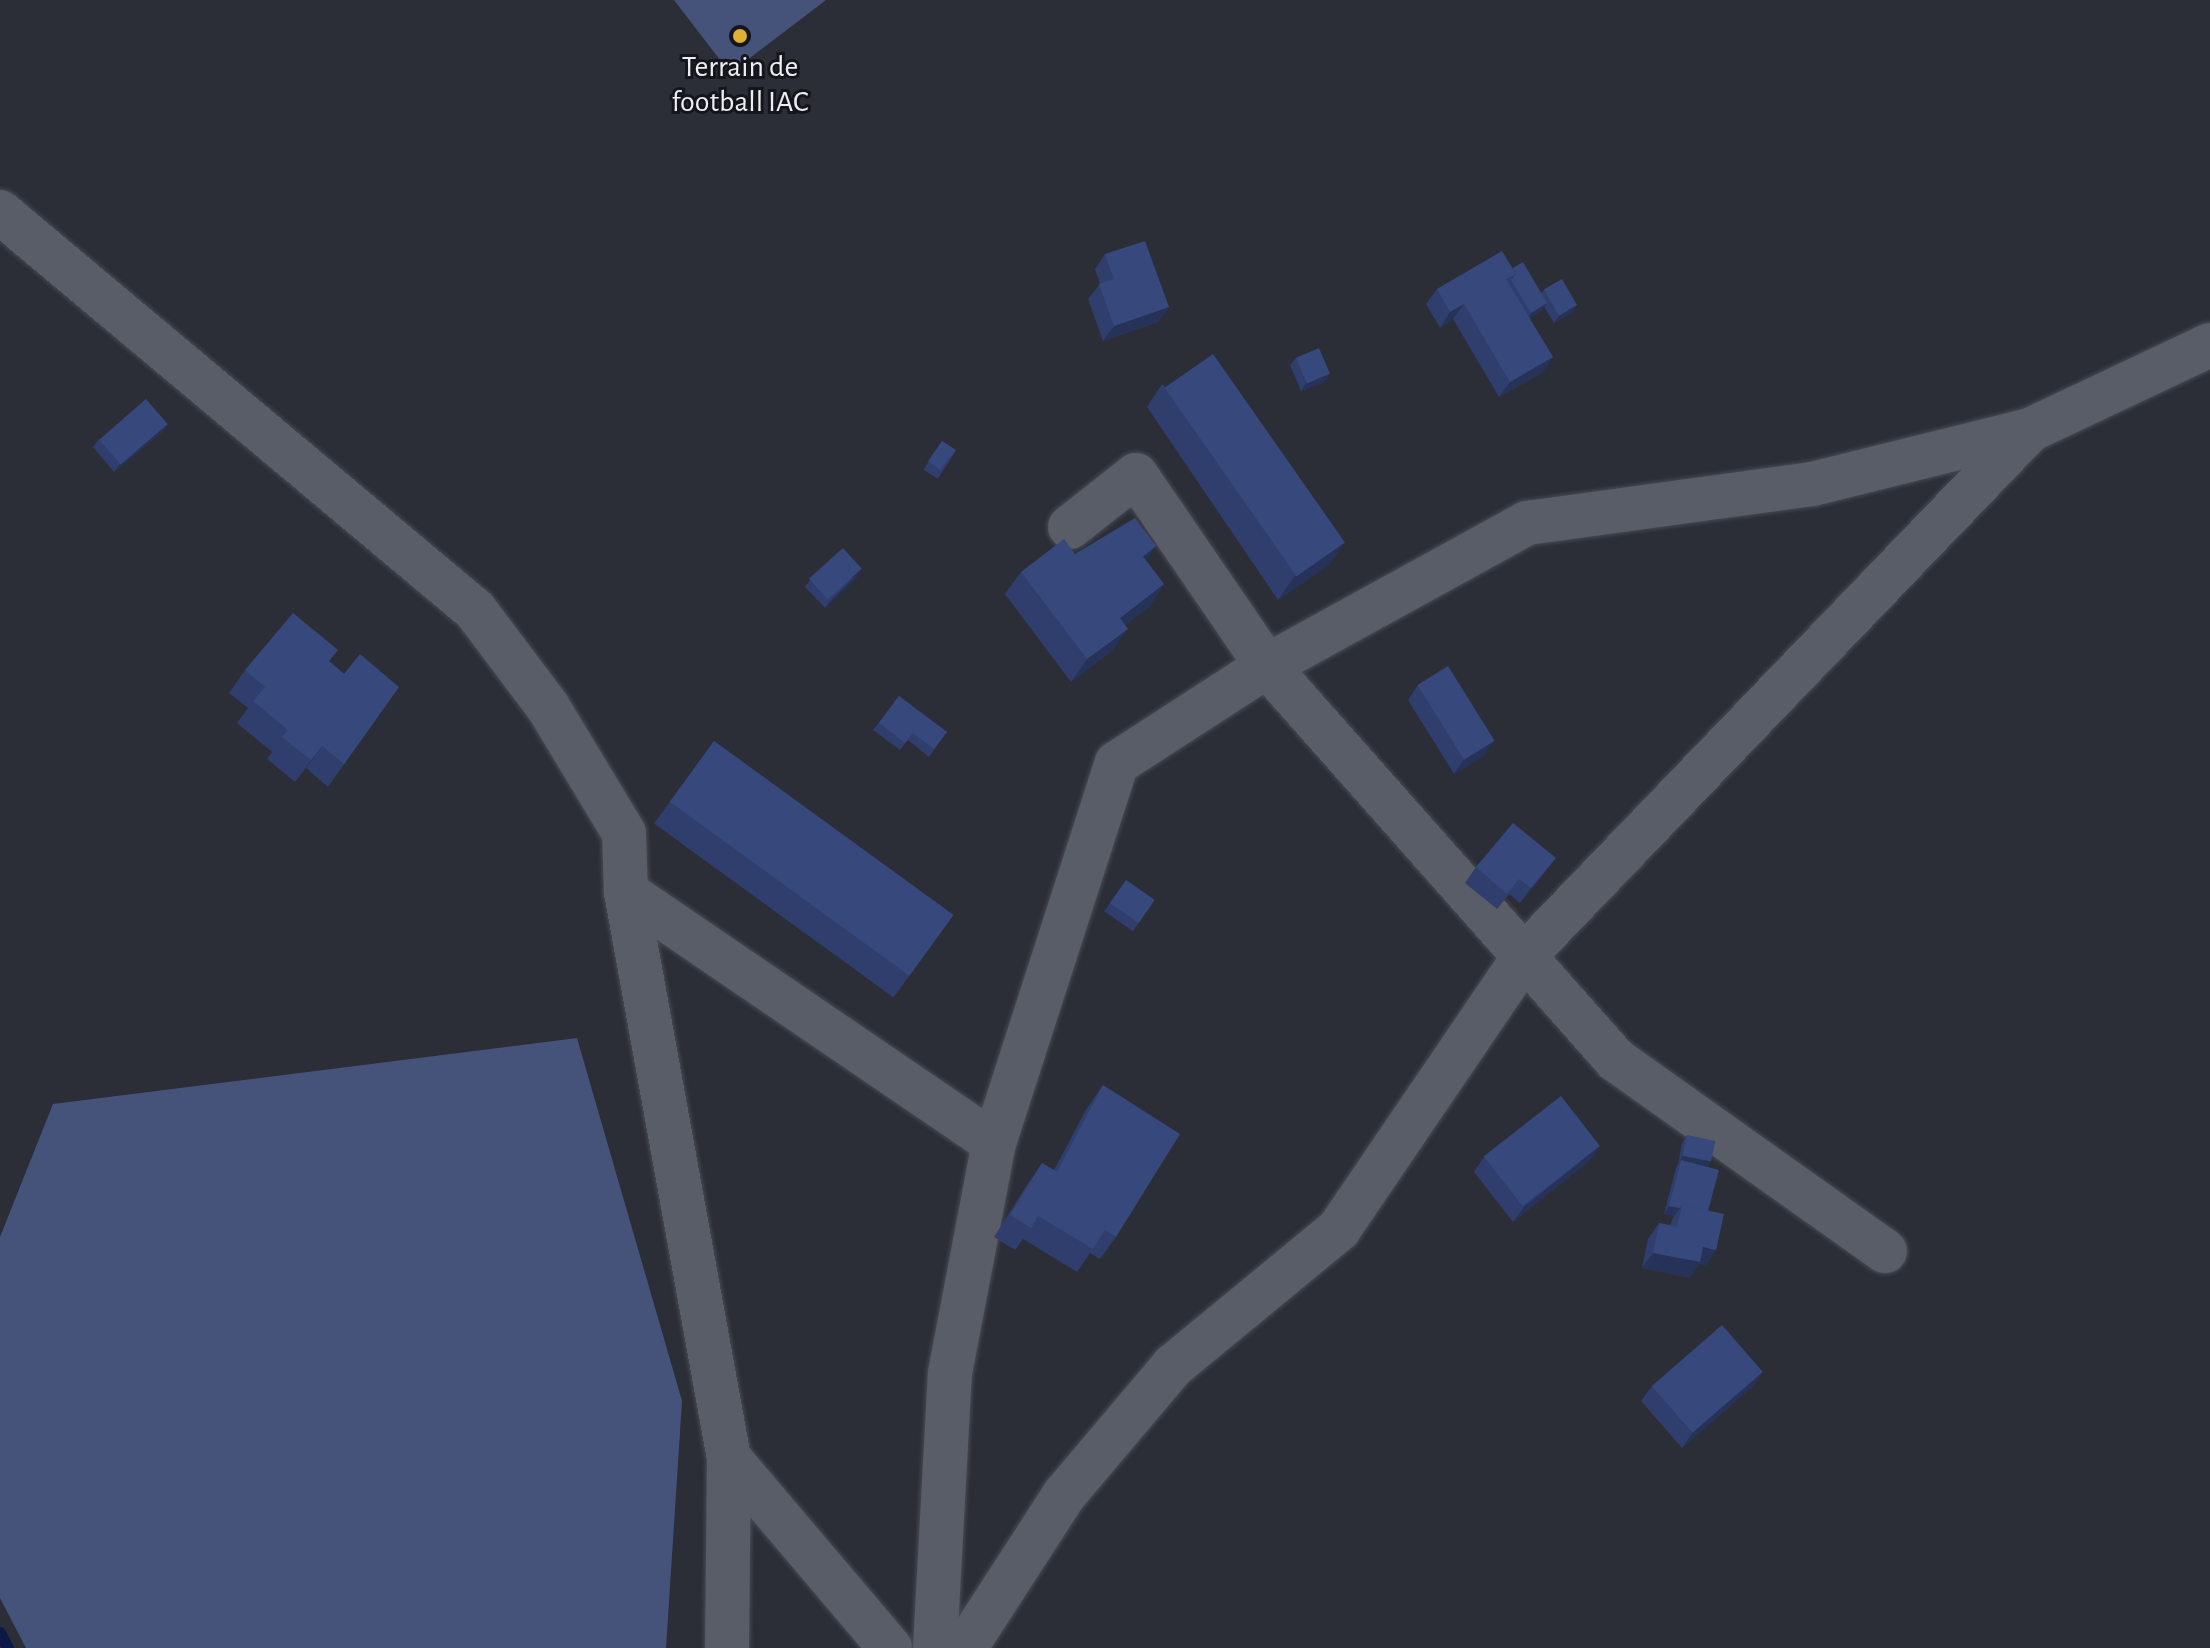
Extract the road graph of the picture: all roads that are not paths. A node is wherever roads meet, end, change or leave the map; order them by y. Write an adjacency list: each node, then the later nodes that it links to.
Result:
1 (0, 212): 6 (street)
2 (2210, 345): 3 (street)
3 (2030, 430): 5 (street); 7 (street)
4 (1070, 527): 5 (street)
5 (1267, 666): 7 (street); 8 (street)
6 (626, 892): 8 (street); 10 (street)
7 (1525, 955): 9 (street); 14 (street)
8 (994, 1143): 13 (street)
9 (1885, 1251)
10 (729, 1458): 11 (street); 12 (street)
11 (727, 1648)
12 (890, 1648)
13 (935, 1648)
14 (965, 1648)

